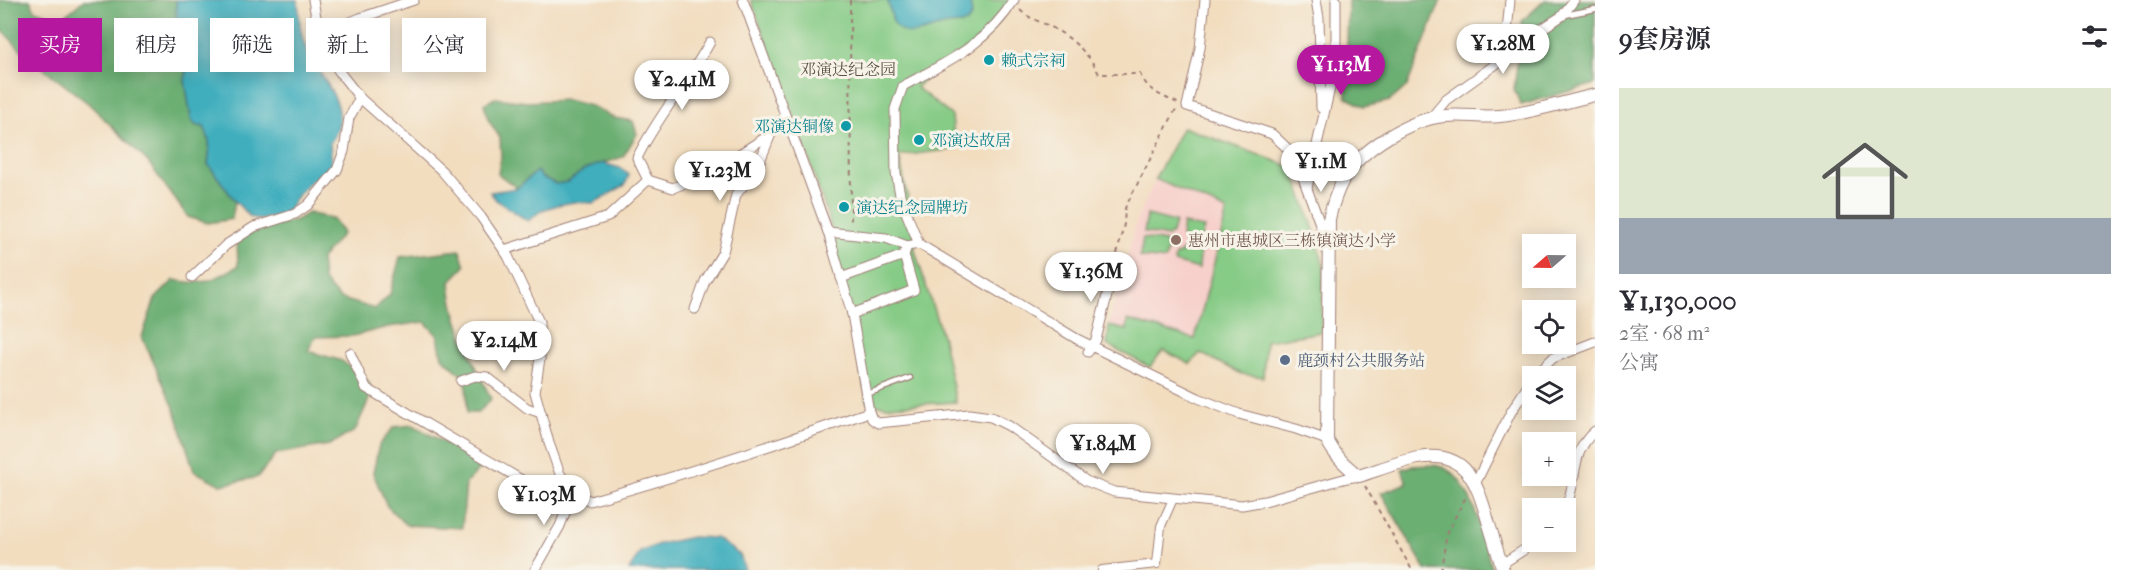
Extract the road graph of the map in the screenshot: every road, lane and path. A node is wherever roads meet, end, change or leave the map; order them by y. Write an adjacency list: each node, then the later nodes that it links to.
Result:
1 (314, 0): 13 (street)
2 (414, 0): 14 (street)
3 (743, 0): 20 (street)
4 (850, 0): 27 (path)
5 (1205, 0): 25 (street)
6 (1316, 0): 22 (street)
7 (1336, 0): 22 (street)
8 (1510, 0): 16 (street)
9 (1574, 0): 12 (street)
10 (1013, 2): 28 (street); 32 (path)
11 (1595, 9): 12 (lane)
12 (1562, 16): 16 (street)
13 (317, 18)
14 (360, 18)
15 (710, 42): 24 (street)
16 (1509, 49): 21 (street)
17 (341, 72): 19 (street)
18 (1595, 94): 21 (street)
19 (360, 98): 30 (street); 33 (street)
20 (785, 116): 23 (street); 26 (street)
21 (1430, 119): 29 (street)
22 (1322, 126): 25 (street)
23 (771, 134): 24 (street); 35 (street)
24 (648, 180): 30 (street)
25 (1307, 188): 29 (street)
26 (828, 232): 27 (street); 34 (street)
27 (851, 233): 31 (street)
28 (919, 244): 31 (street); 48 (street)
29 (1329, 248): 48 (street)
30 (504, 250): 46 (street)
31 (905, 250): 34 (street); 36 (street)
32 (1115, 264): 38 (street)
33 (192, 277)
34 (841, 278): 36 (street)
35 (694, 309)
36 (852, 314): 43 (street)
37 (1595, 342): 40 (street)
38 (1088, 352)
39 (350, 353): 54 (street)
40 (1545, 366)
41 (910, 378): 43 (lane)
42 (461, 381): 46 (street)
43 (867, 394): 45 (street)
44 (1522, 394): 50 (street)
45 (869, 412): 51 (street); 53 (street)
46 (541, 413): 51 (street)
47 (1595, 431): 52 (street)
48 (1327, 440): 49 (street)
49 (1359, 476): 50 (street); 53 (street); 59 (path)
50 (1476, 482): 56 (street); 60 (path)
51 (573, 492): 54 (street)
52 (1567, 498)
53 (1173, 499): 58 (street)
54 (568, 504): 57 (street)
55 (1522, 552): 56 (street)
56 (1502, 567)
57 (535, 570)
58 (1102, 570)
59 (1412, 570)
60 (1441, 570)

